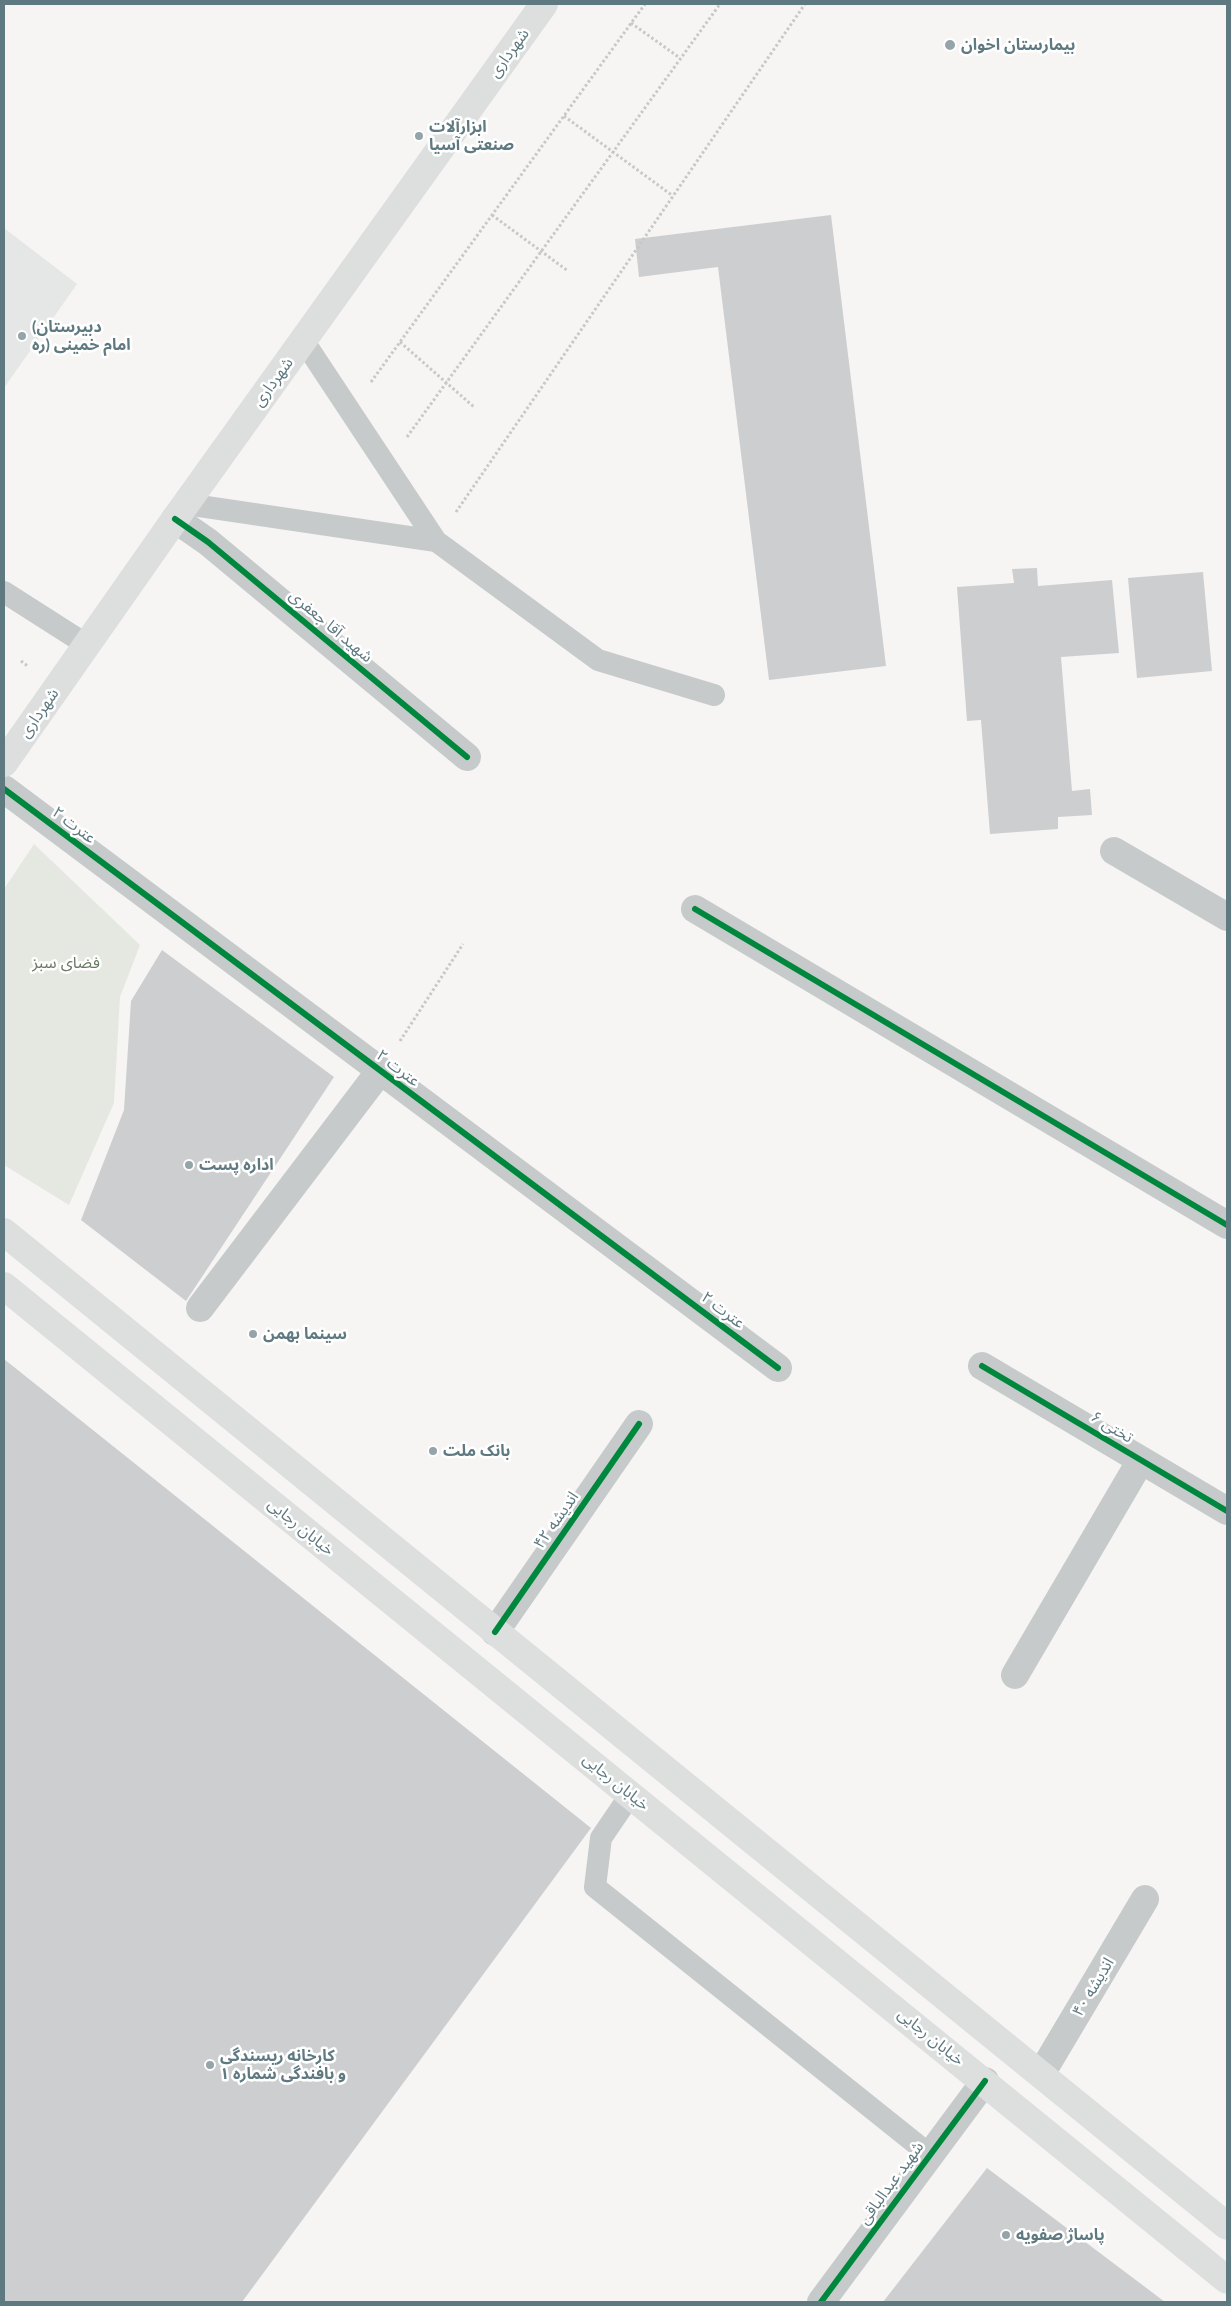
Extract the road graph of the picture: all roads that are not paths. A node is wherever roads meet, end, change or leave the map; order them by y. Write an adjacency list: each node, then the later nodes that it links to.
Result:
1 (544, 4): 2 (main road, شهرداری)
2 (303, 340): 3 (main road, شهرداری); 4 (lane)
3 (180, 512): 4 (lane); 6 (main road, شهرداری); 8 (street, شهید آقا جعفری)
4 (436, 541): 7 (lane)
5 (4, 592): 6 (lane)
6 (87, 645): 9 (main road, شهرداری)
7 (714, 695)
8 (467, 757)
9 (4, 763)
10 (4, 789): 14 (street, عترت ۲)
11 (1114, 851): 13 (street)
12 (695, 909): 15 (street)
13 (1227, 916)
14 (380, 1071): 18 (street); 20 (street, عترت ۲)
15 (1227, 1225)
16 (4, 1232): 24 (main road)
17 (4, 1286): 26 (main road, خیابان رجایی)
18 (200, 1308)
19 (982, 1366): 22 (street, تختی ۶)
20 (778, 1368)
21 (639, 1424): 24 (street, اندیشه ۴۲)
22 (1141, 1460): 23 (street, تختی ۶); 25 (street)
23 (1227, 1511)
24 (496, 1632): 28 (main road)
25 (1015, 1675)
26 (631, 1794): 29 (main road, خیابان رجایی); 30 (lane)
27 (1145, 1899): 28 (street, اندیشه ۴۰)
28 (1041, 2074): 31 (main road)
29 (985, 2081): 30 (street, شهید عبدالباقی); 32 (main road, خیابان رجایی)
30 (930, 2155): 33 (street, شهید عبدالباقی)
31 (1227, 2226)
32 (1227, 2280)
33 (820, 2302)

